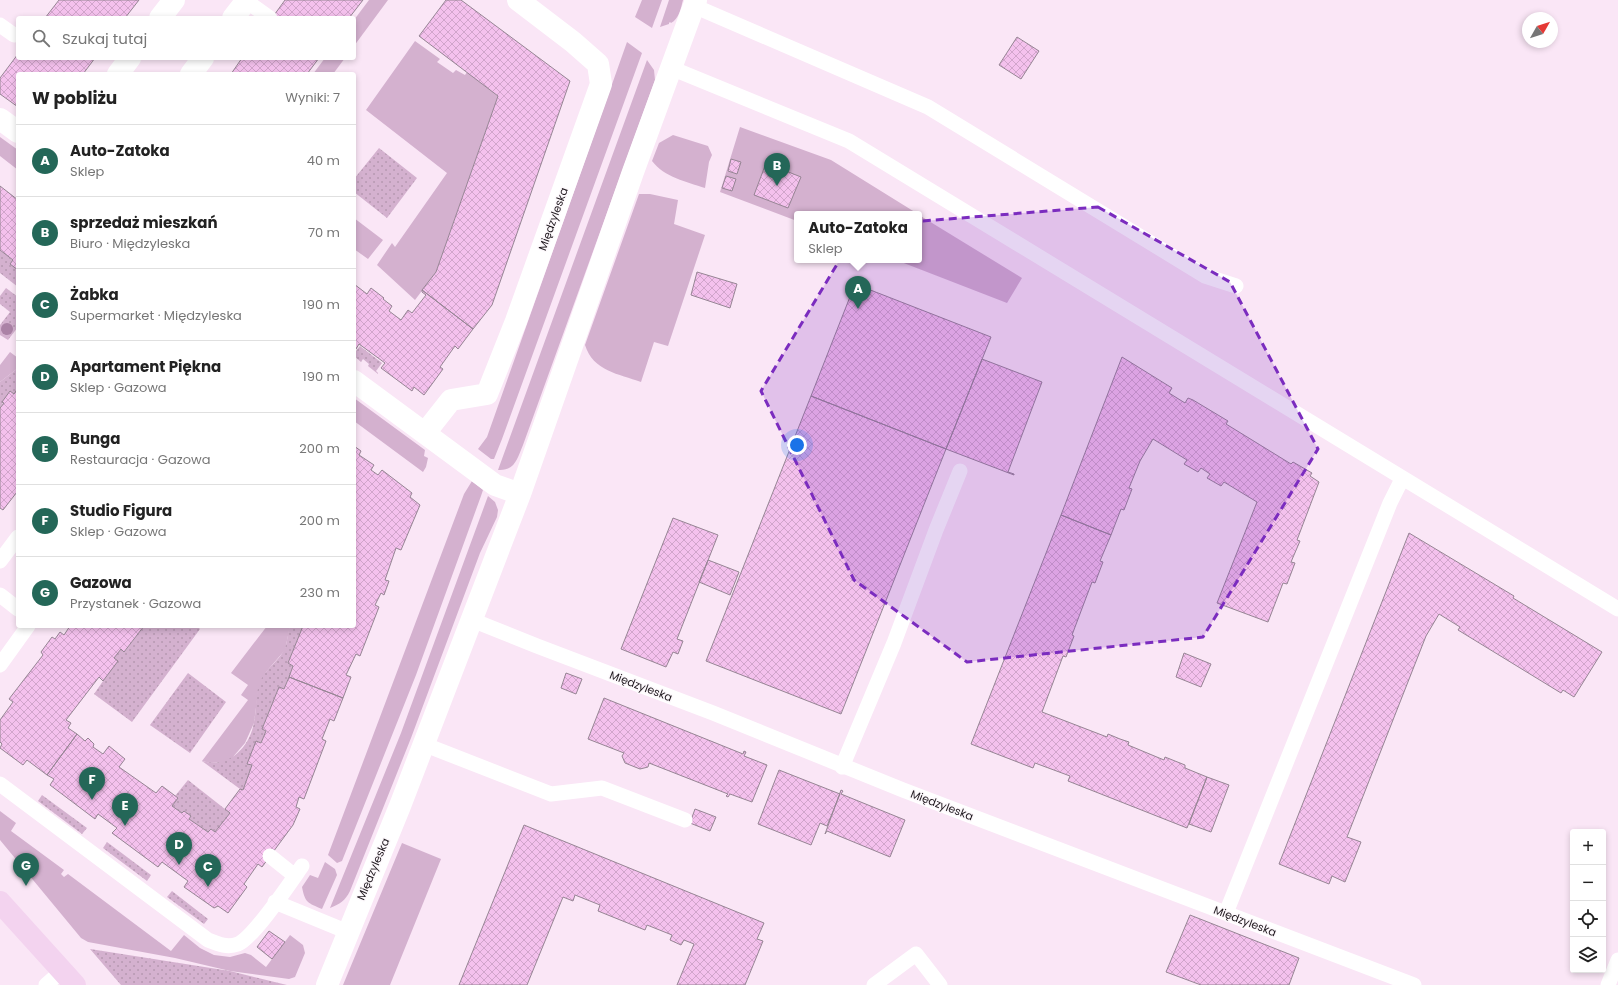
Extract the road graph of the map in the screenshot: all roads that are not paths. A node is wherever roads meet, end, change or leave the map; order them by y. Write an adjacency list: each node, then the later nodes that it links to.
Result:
1 (174, 0): 5 (street)
2 (246, 0): 6 (street); 7 (lane)
3 (518, 0): 19 (street, Międzyleska)
4 (695, 3): 12 (street, Międzyleska); 17 (lane)
5 (162, 16)
6 (234, 16)
7 (267, 16)
8 (0, 25): 9 (lane)
9 (14, 35)
10 (128, 60): 13 (street)
11 (202, 60): 14 (street)
12 (671, 68): 21 (lane); 22 (street, Międzyleska)
13 (120, 72)
14 (192, 72)
15 (0, 119): 16 (street)
16 (16, 131)
17 (1236, 286)
18 (356, 382): 19 (street)
19 (425, 434): 22 (street)
20 (960, 471): 32 (lane)
21 (1402, 479): 27 (lane); 38 (lane)
22 (520, 494): 28 (street, Międzyleska)
23 (16, 540): 24 (lane)
24 (0, 561)
25 (0, 595): 26 (lane)
26 (16, 607)
27 (1618, 609)
28 (472, 620): 31 (street, Międzyleska); 32 (lane, Międzyleska)
29 (27, 628): 30 (lane)
30 (0, 664)
31 (424, 744): 34 (lane); 39 (street, Międzyleska)
32 (842, 767): 38 (lane, Międzyleska)
33 (0, 784): 37 (lane)
34 (685, 820)
35 (270, 856): 37 (lane)
36 (0, 902): 41 (street)
37 (275, 902): 39 (lane)
38 (1226, 913): 46 (lane, Międzyleska)
39 (348, 932): 43 (street, Międzyleska)
40 (1618, 960): 47 (lane)
41 (68, 978): 42 (lane)
42 (46, 985)
43 (327, 985)
44 (874, 985): 45 (lane)
45 (940, 985)
46 (1414, 985)
47 (1608, 985)

